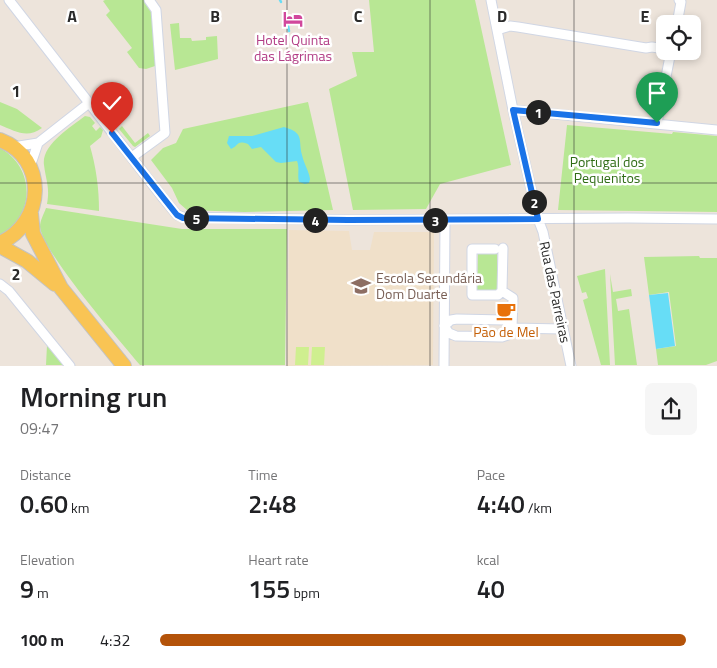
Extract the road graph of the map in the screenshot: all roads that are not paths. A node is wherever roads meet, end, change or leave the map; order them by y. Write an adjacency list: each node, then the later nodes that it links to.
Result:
1 (9, 0): 9 (street)
2 (149, 0): 16 (street)
3 (491, 0): 6 (street, Rua das Parreiras)
4 (680, 1): 5 (street)
5 (678, 15)
6 (497, 30): 7 (street); 10 (street, Rua das Parreiras)
7 (656, 47)
8 (669, 60): 11 (street)
9 (88, 103): 14 (street); 16 (street)
10 (513, 110): 11 (street); 19 (street, Rua das Parreiras)
11 (657, 123): 12 (street)
12 (717, 130)
13 (0, 140): 15 (main road)
14 (38, 143): 15 (street); 17 (street)
15 (13, 147): 17 (main road)
16 (132, 157): 21 (street)
17 (30, 168): 18 (main road)
18 (31, 214): 22 (main road); 24 (main road)
19 (538, 219): 20 (street); 21 (street); 28 (street, Rua das Parreiras)
20 (717, 219)
21 (445, 220): 26 (street)
22 (0, 245): 24 (main road)
23 (0, 284): 29 (street)
24 (61, 288): 30 (main road)
25 (502, 291): 25 (street); 27 (street)
26 (444, 326): 27 (street); 27 (street); 31 (street)
27 (512, 328): 28 (street)
28 (563, 328): 32 (street, Rua das Parreiras)
29 (70, 366)
30 (124, 366)
31 (444, 366)
32 (571, 366)

